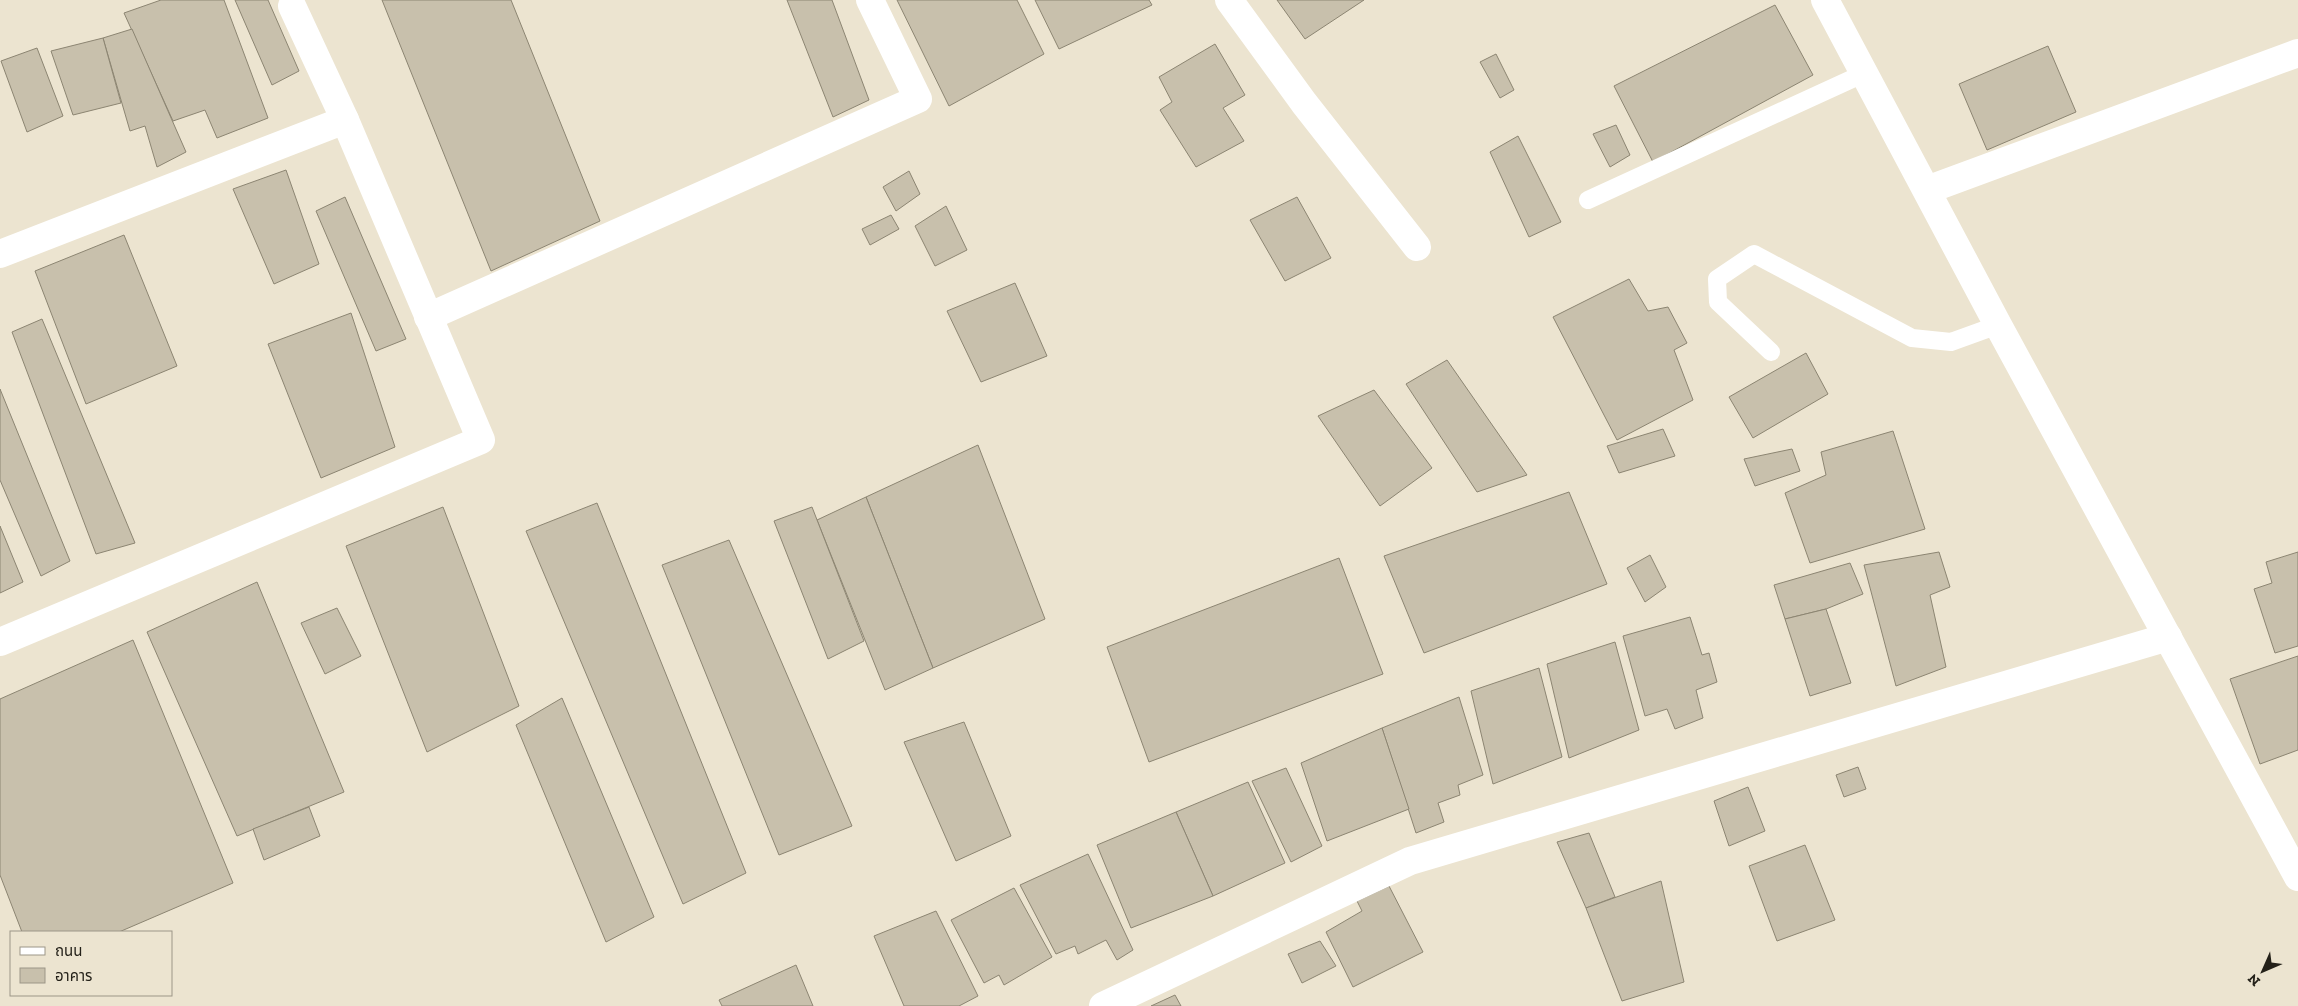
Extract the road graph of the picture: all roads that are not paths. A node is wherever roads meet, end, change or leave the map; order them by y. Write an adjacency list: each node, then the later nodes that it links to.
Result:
1 (870, 0): 12 (street)
2 (1229, 0): 10 (street)
3 (1825, 0): 6 (street)
4 (292, 6): 7 (street)
5 (2298, 54): 8 (street)
6 (1865, 73): 8 (street); 9 (lane)
7 (345, 120): 11 (street); 12 (street)
8 (1927, 190): 13 (street)
9 (1588, 200)
10 (1416, 248)
11 (0, 254)
12 (428, 317): 16 (street)
13 (1998, 325): 14 (lane); 15 (street)
14 (1771, 352)
15 (2168, 637): 17 (street); 18 (street)
16 (0, 642)
17 (2298, 877)
18 (1103, 1006)

